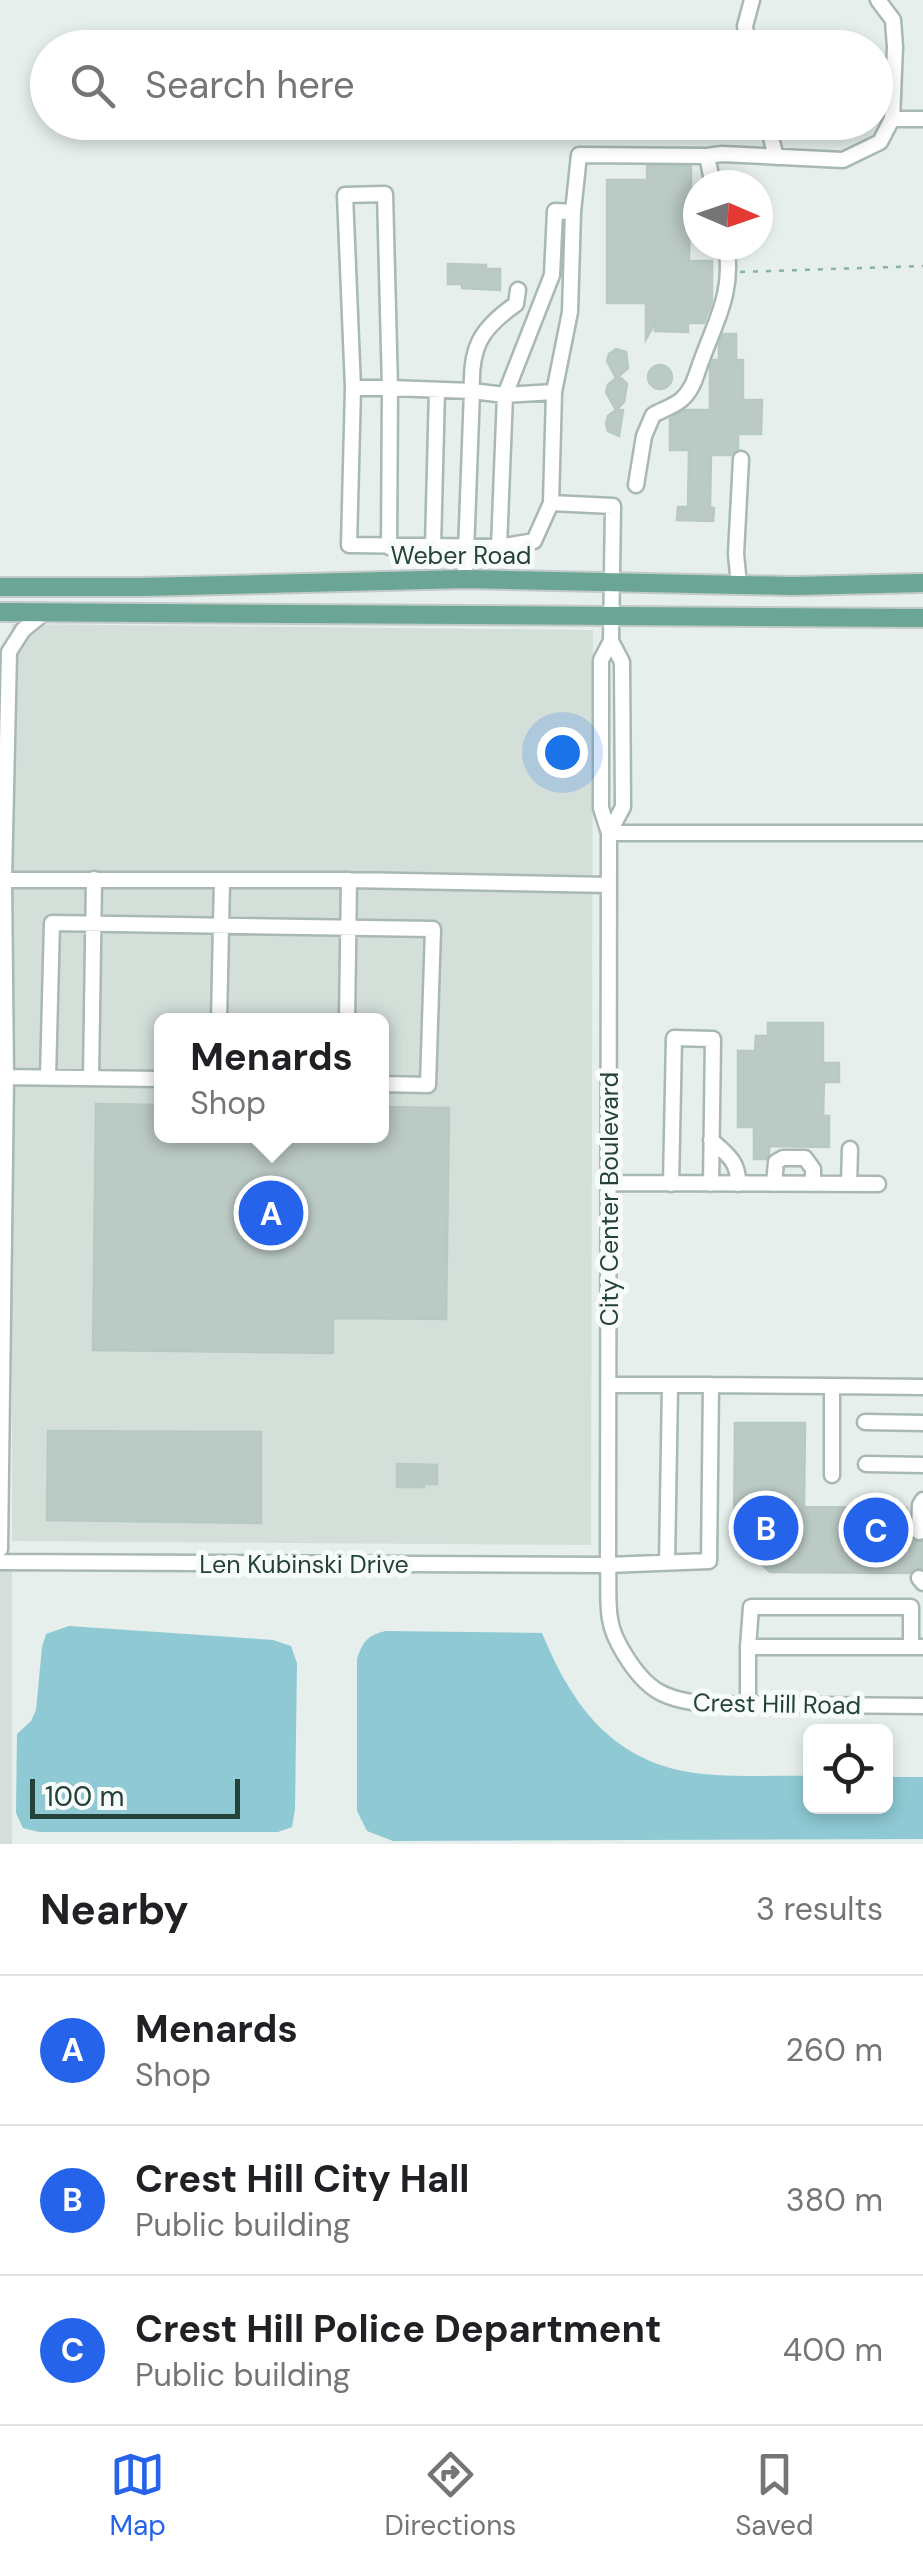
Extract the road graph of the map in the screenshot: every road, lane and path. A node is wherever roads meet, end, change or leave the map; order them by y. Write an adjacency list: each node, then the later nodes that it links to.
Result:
1 (752, 0): 3 (street)
2 (878, 0): 4 (street)
3 (746, 30)
4 (893, 95)
5 (893, 119): 6 (street)
6 (923, 119)
7 (771, 140): 10 (street)
8 (881, 140): 10 (street)
9 (707, 156): 10 (street); 11 (street); 12 (street)
10 (776, 156)
11 (709, 170)
12 (573, 212): 21 (street); 22 (street)
13 (727, 260): 15 (street)
14 (923, 266): 15 (path)
15 (728, 273): 24 (street)
16 (518, 290): 20 (street)
17 (353, 388): 18 (street); 18 (street); 27 (street)
18 (390, 388): 19 (street); 27 (street)
19 (437, 390): 20 (street); 26 (street)
20 (472, 391): 22 (street); 29 (street)
21 (554, 392): 22 (street); 25 (street)
22 (505, 395): 28 (street)
23 (741, 459): 33 (street)
24 (636, 485)
25 (550, 503): 28 (street); 31 (street)
26 (433, 546): 27 (street); 29 (street)
27 (389, 547)
28 (499, 547): 29 (street)
29 (467, 548): 30 (street)
30 (465, 579): 31 (main road, Weber Road); 34 (main road, Weber Road)
31 (611, 582): 33 (main road, Weber Road); 37 (street)
32 (923, 583): 33 (main road, Weber Road)
33 (739, 585)
34 (0, 587)
35 (0, 612): 36 (main road)
36 (45, 612): 37 (main road); 41 (street)
37 (612, 617): 38 (main road); 40 (street)
38 (923, 618)
39 (0, 639): 41 (street)
40 (611, 641): 42 (street, City Center Boulevard); 42 (street, City Center Boulevard)
41 (9, 652): 45 (street)
42 (609, 833): 43 (street); 48 (street, City Center Boulevard)
43 (923, 833)
44 (94, 878): 45 (street); 46 (street); 49 (street)
45 (4, 880): 52 (street)
46 (222, 880): 47 (street); 50 (street)
47 (349, 880): 48 (street); 51 (street)
48 (608, 885): 63 (street, City Center Boulevard)
49 (93, 924): 50 (street); 56 (street); 57 (street)
50 (221, 926): 51 (street); 53 (street)
51 (348, 928): 54 (street); 59 (street)
52 (2, 974): 55 (street)
53 (219, 1013)
54 (347, 1013)
55 (3, 1077): 56 (street); 62 (street)
56 (48, 1077): 57 (street)
57 (91, 1078): 58 (street)
58 (154, 1079)
59 (389, 1084)
60 (712, 1140): 64 (street); 65 (street); 66 (street)
61 (850, 1148): 69 (street)
62 (2, 1172): 83 (street)
63 (610, 1183): 64 (street); 71 (street, City Center Boulevard)
64 (671, 1184): 65 (street)
65 (711, 1184): 66 (street)
66 (738, 1184): 67 (street)
67 (774, 1184): 68 (street); 68 (street)
68 (813, 1184): 69 (street)
69 (848, 1184): 70 (street)
70 (878, 1184)
71 (609, 1385): 72 (street); 86 (street, City Center Boulevard)
72 (670, 1385): 73 (street); 85 (street)
73 (711, 1385): 74 (street); 85 (street, Len Kubinski Drive)
74 (832, 1386): 75 (street); 80 (street)
75 (923, 1387)
76 (865, 1422): 77 (street)
77 (923, 1423)
78 (866, 1464): 79 (street)
79 (923, 1465)
80 (832, 1474)
81 (923, 1500): 82 (street)
82 (919, 1532)
83 (0, 1549)
84 (0, 1562): 86 (street, Len Kubinski Drive)
85 (668, 1563): 86 (street, Len Kubinski Drive)
86 (608, 1565): 89 (street, Crest Hill Road)
87 (748, 1646): 88 (street); 88 (street); 89 (street)
88 (917, 1647)
89 (748, 1705): 90 (street, Crest Hill Road)
90 (923, 1706)

